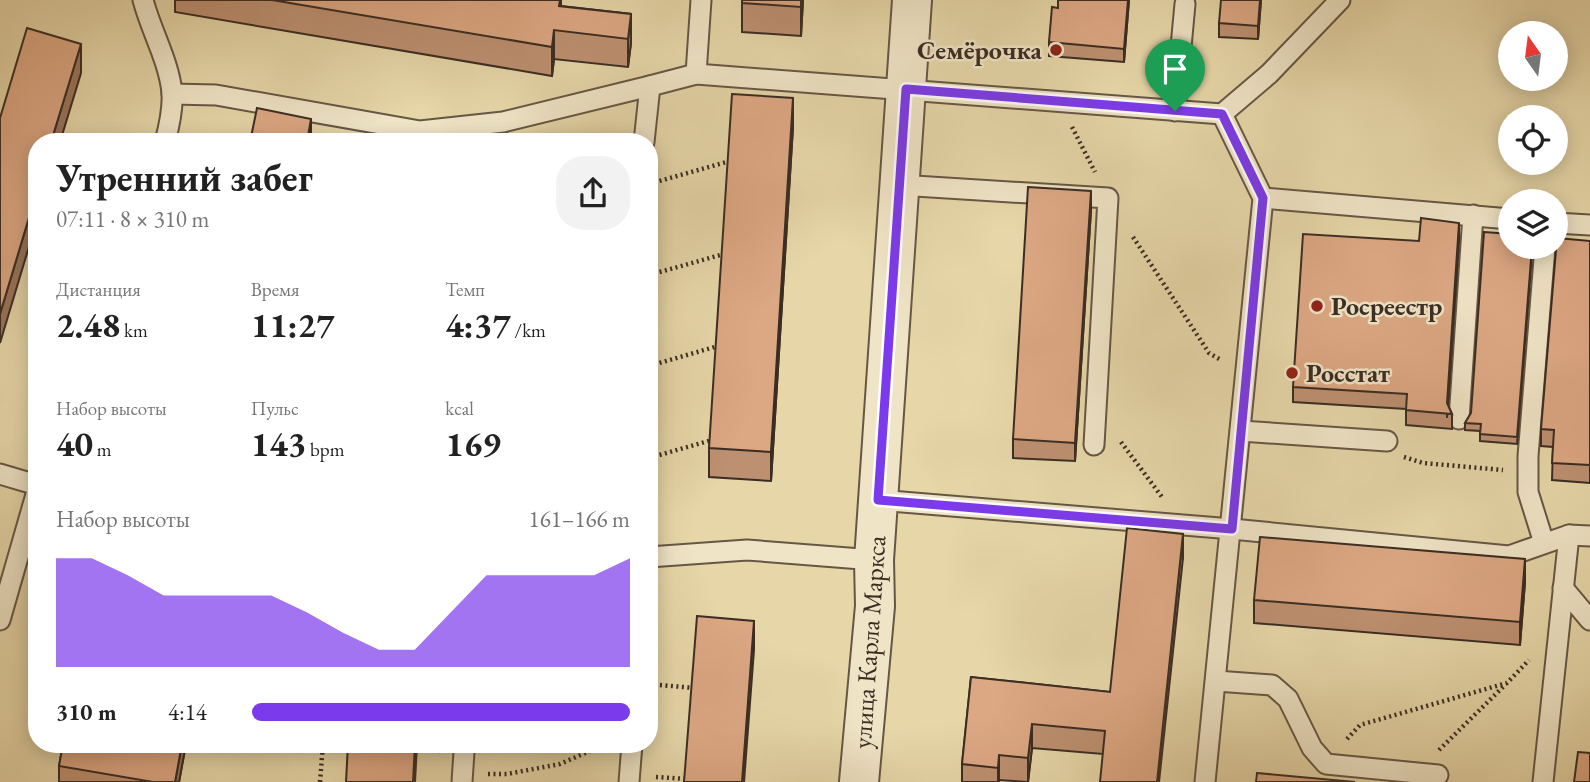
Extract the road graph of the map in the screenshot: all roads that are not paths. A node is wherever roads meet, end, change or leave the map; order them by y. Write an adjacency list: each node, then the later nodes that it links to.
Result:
1 (143, 0): 9 (lane)
2 (912, 0): 8 (street, улица Карла Маркса)
3 (1340, 0): 11 (lane)
4 (696, 1): 6 (lane)
5 (1185, 4): 10 (lane)
6 (696, 74): 7 (lane); 8 (lane)
7 (650, 86): 9 (lane); 13 (lane)
8 (906, 89): 10 (lane); 14 (street, улица Карла Маркса)
9 (172, 94): 12 (lane)
10 (1175, 111): 11 (lane)
11 (1222, 114): 15 (lane)
12 (168, 133)
13 (645, 133)
14 (899, 185): 24 (lane); 27 (street, улица Карла Маркса)
15 (1263, 198): 16 (lane); 22 (lane)
16 (1473, 215): 17 (lane); 21 (lane)
17 (1498, 218)
18 (1568, 223): 19 (lane)
19 (1590, 225)
20 (1544, 259): 32 (lane)
21 (1459, 419)
22 (1241, 432): 23 (lane); 29 (lane)
23 (1387, 442)
24 (1094, 445)
25 (0, 474): 26 (lane)
26 (28, 482)
27 (878, 500): 29 (lane); 34 (street, улица Карла Маркса)
28 (28, 522): 36 (lane)
29 (1232, 529): 32 (lane); 38 (lane)
30 (1569, 535): 31 (lane); 32 (lane); 35 (lane)
31 (1590, 536)
32 (1544, 543)
33 (658, 556): 34 (lane)
34 (874, 560): 44 (street, улица Карла Маркса)
35 (1563, 588): 37 (lane); 46 (lane)
36 (0, 620)
37 (1590, 620)
38 (1216, 681): 41 (lane); 45 (lane)
39 (464, 753): 42 (lane)
40 (631, 753): 43 (lane)
41 (1437, 775)
42 (462, 778)
43 (629, 782)
44 (859, 782)
45 (1205, 782)
46 (1543, 782)

